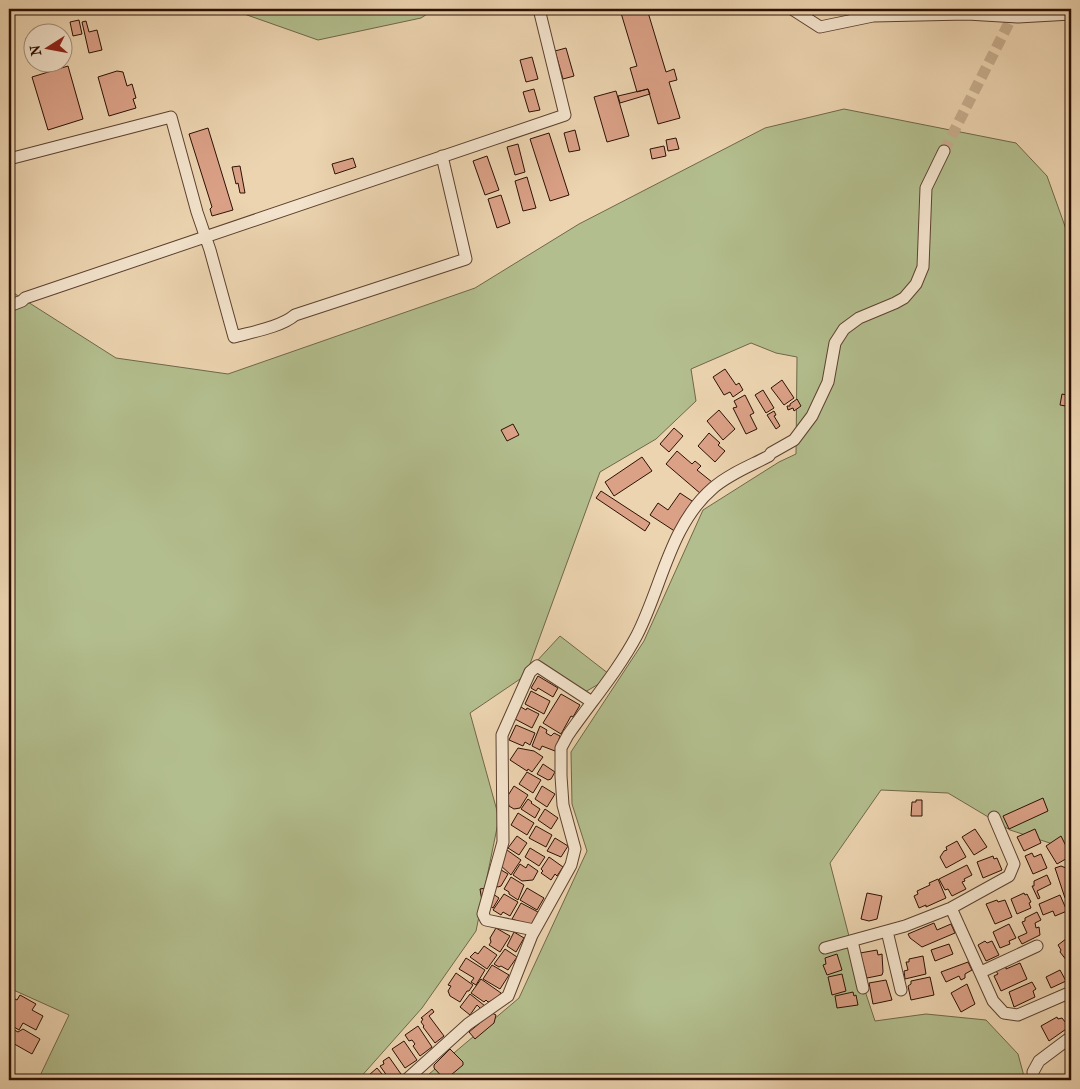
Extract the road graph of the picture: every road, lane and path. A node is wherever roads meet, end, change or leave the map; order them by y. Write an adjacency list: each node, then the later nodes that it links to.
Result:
1 (539, 9): 5 (street)
2 (792, 9): 3 (street)
3 (1071, 14)
4 (944, 151): 9 (street)
5 (442, 156): 7 (street); 7 (street)
6 (9, 159): 7 (street)
7 (206, 237): 8 (street)
8 (9, 306)
9 (592, 702): 12 (street); 12 (street)
10 (994, 817): 11 (street)
11 (950, 908): 13 (street); 17 (street)
12 (534, 930): 22 (street)
13 (888, 931): 14 (street); 19 (street)
14 (852, 941): 16 (street); 18 (street)
15 (1037, 946): 17 (street)
16 (824, 948)
17 (981, 972): 20 (street)
18 (863, 988)
19 (902, 990)
20 (1071, 992)
21 (1071, 1037): 23 (street)
22 (406, 1080)
23 (1034, 1080)

